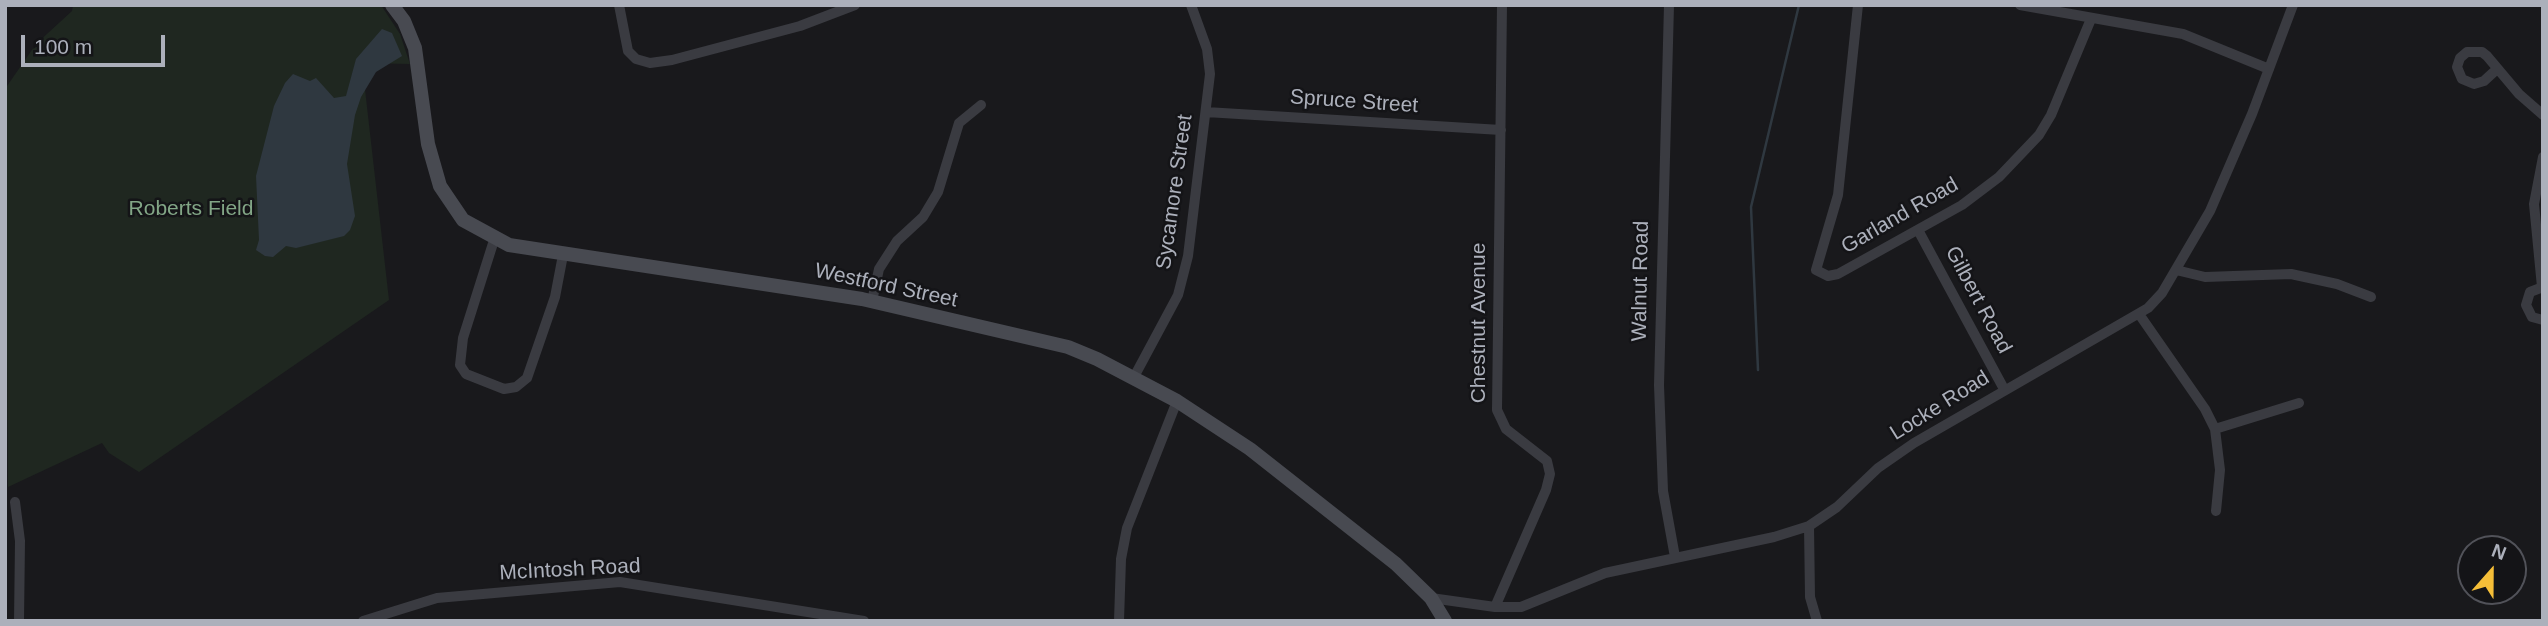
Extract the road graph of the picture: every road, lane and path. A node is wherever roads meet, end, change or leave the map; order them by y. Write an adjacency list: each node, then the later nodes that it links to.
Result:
1 (392, 5): 19 (main road, Westford Street)
2 (619, 5): 3 (street)
3 (855, 5)
4 (1191, 5): 14 (street, Sycamore Street)
5 (1502, 5): 16 (street, Chestnut Avenue)
6 (1669, 5): 35 (street, Walnut Road)
7 (1858, 5): 18 (street, Garland Road)
8 (2020, 5): 10 (street)
9 (2292, 5): 11 (street, Locke Road)
10 (2091, 19): 11 (street); 18 (street, Garland Road)
11 (2269, 69): 21 (street, Locke Road)
12 (2497, 69): 15 (street)
13 (981, 105): 24 (street)
14 (1206, 112): 16 (street, Spruce Street); 27 (street, Sycamore Street)
15 (2543, 115)
16 (1501, 130): 37 (street, Chestnut Avenue)
17 (2543, 156): 22 (street)
18 (1918, 230): 28 (street, Gilbert Road)
19 (495, 237): 20 (main road, Westford Street); 20 (street)
20 (563, 256): 24 (main road, Westford Street)
21 (2176, 270): 23 (street); 25 (street, Locke Road)
22 (2543, 287): 26 (street)
23 (2371, 298)
24 (872, 301): 27 (main road, Westford Street)
25 (2139, 314): 28 (street, Locke Road); 31 (street)
26 (2543, 320)
27 (1135, 377): 29 (main road, Westford Street)
28 (2004, 389): 34 (street, Locke Road)
29 (1177, 401): 36 (main road, Westford Street); 41 (street)
30 (2299, 402): 31 (street)
31 (2215, 429): 33 (street)
32 (15, 502): 38 (street)
33 (2216, 511)
34 (1809, 526): 35 (street, Locke Road); 43 (street)
35 (1675, 557): 37 (street, Locke Road)
36 (1431, 598): 37 (street, Locke Road); 42 (main road, Westford Street)
37 (1495, 607)
38 (19, 621)
39 (363, 621): 40 (street, McIntosh Road)
40 (864, 621)
41 (1119, 621)
42 (1445, 621)
43 (1817, 621)

